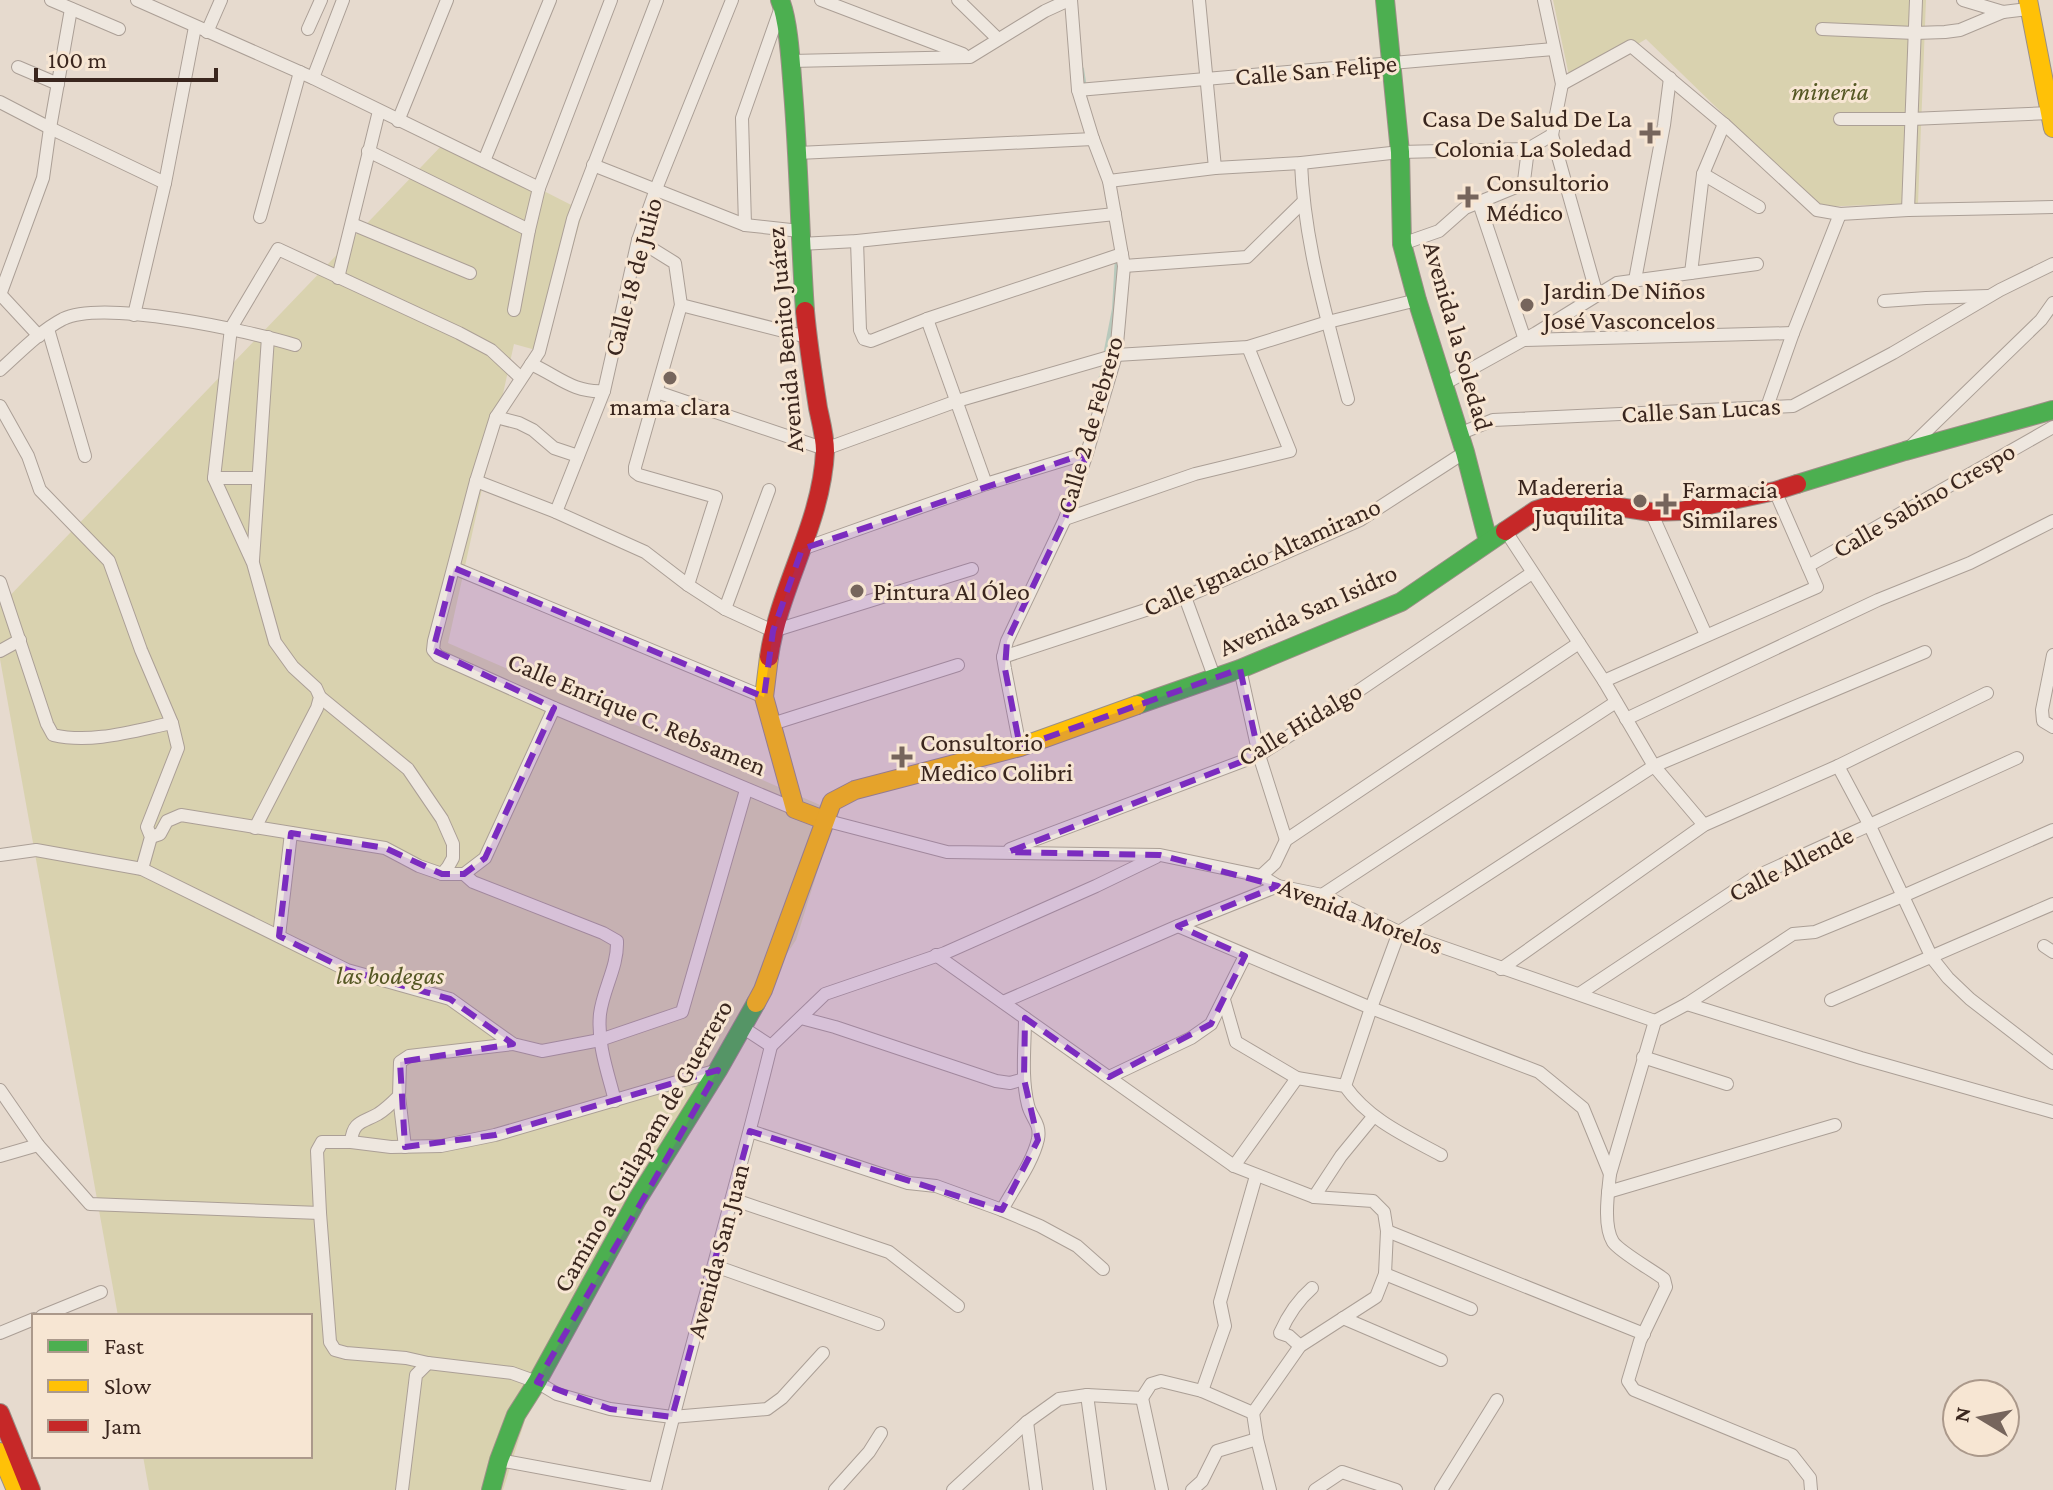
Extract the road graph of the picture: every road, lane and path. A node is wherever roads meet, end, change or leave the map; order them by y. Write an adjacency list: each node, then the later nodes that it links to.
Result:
1 (51, 0): 21 (street)
2 (137, 0): 26 (street)
3 (221, 0): 26 (street)
4 (321, 0): 24 (street)
5 (343, 0): 35 (street)
6 (447, 0): 46 (street)
7 (550, 0): 55 (street)
8 (611, 0): 62 (street)
9 (657, 0): 57 (street)
10 (732, 0): 63 (street, Calle 18 de Julio)
11 (821, 0): 30 (street)
12 (958, 0): 28 (street)
13 (1070, 0): 28 (street); 40 (street, Calle 2 de Febrero)
14 (1199, 0): 37 (street)
15 (1385, 0): 32 (main road, Avenida la Soledad)
16 (1544, 0): 29 (street)
17 (1916, 0): 27 (street)
18 (1963, 0): 22 (street)
19 (782, 1): 31 (main road, Avenida Benito Juárez); 73 (street)
20 (2028, 5): 22 (street); 45 (main road)
21 (71, 9): 23 (street); 38 (street)
22 (2003, 12): 27 (street)
23 (119, 29)
24 (308, 29)
25 (1822, 29): 27 (street)
26 (201, 30): 34 (street); 61 (street)
27 (1915, 33): 44 (street)
28 (998, 39): 30 (street)
29 (1554, 49): 32 (street, Calle San Felipe); 39 (street)
30 (970, 57): 31 (street)
31 (791, 61): 54 (main road, Avenida Benito Juárez)
32 (1391, 63): 37 (street, Calle San Felipe); 53 (main road, Avenida la Soledad)
33 (18, 67): 38 (street)
34 (300, 72): 35 (street); 71 (street)
35 (313, 78): 42 (street)
36 (1670, 78): 39 (street); 47 (street); 85 (street)
37 (1208, 79): 40 (street, Calle San Felipe); 58 (street)
38 (58, 84): 48 (street)
39 (1562, 84): 49 (street)
40 (1078, 90): 50 (street, Calle 2 de Febrero)
41 (0, 102): 48 (street)
42 (379, 111): 46 (street); 52 (street)
43 (1840, 119): 44 (street)
44 (1911, 119): 45 (street); 68 (street)
45 (2051, 120)
46 (398, 121): 55 (street)
47 (1724, 124): 59 (street); 70 (street)
48 (50, 128): 61 (street); 86 (street)
49 (1552, 135): 51 (street); 87 (street)
50 (1093, 139): 54 (street); 60 (street, Calle 2 de Febrero)
51 (1528, 149): 53 (street); 65 (street)
52 (368, 151): 72 (street); 74 (street)
53 (1400, 152): 56 (street); 78 (main road, Avenida la Soledad)
54 (798, 153): 75 (main road, Avenida Benito Juárez)
55 (484, 161): 62 (street)
56 (1301, 163): 58 (street); 64 (street)
57 (593, 165): 63 (street); 106 (street)
58 (1215, 168): 60 (street)
59 (1703, 174): 66 (street); 83 (street)
60 (1109, 181): 69 (street, Calle 2 de Febrero)
61 (165, 183): 94 (street)
62 (539, 188): 74 (street)
63 (656, 189): 73 (street); 76 (street, Calle 18 de Julio)
64 (1302, 203): 79 (street); 96 (street)
65 (1479, 203): 78 (street); 102 (street)
66 (1759, 207)
67 (2053, 207): 68 (street)
68 (1908, 210): 70 (street)
69 (1115, 214): 77 (street); 79 (street, Calle 2 de Febrero)
70 (1840, 214): 99 (street)
71 (260, 217)
72 (352, 224): 82 (street); 84 (street)
73 (745, 225): 75 (street)
74 (529, 230): 93 (street)
75 (800, 238): 77 (street); 101 (main road, Avenida Benito Juárez)
76 (638, 240): 92 (street); 110 (street, Calle 18 de Julio)
77 (857, 241): 95 (street)
78 (1402, 244): 89 (main road, Avenida la Soledad)
79 (1123, 260): 95 (street); 105 (street, Calle 2 de Febrero)
80 (1757, 264): 83 (street)
81 (2053, 264): 88 (street, Calle San Lucas)
82 (470, 273)
83 (1691, 273): 85 (street)
84 (338, 278): 97 (street); 108 (street)
85 (1635, 280): 87 (street)
86 (0, 294): 98 (street)
87 (1597, 295): 102 (street)
88 (1989, 296): 90 (street); 115 (street, Calle San Lucas)
89 (1417, 300): 96 (street); 109 (main road, Avenida la Soledad)
90 (1884, 301)
91 (2053, 303): 121 (street)
92 (681, 305): 101 (street); 111 (street)
93 (514, 310)
94 (134, 315): 97 (street); 98 (street)
95 (927, 319): 113 (street)
96 (1328, 322): 104 (street); 112 (street)
97 (231, 328): 100 (street); 126 (street)
98 (44, 333): 107 (street); 124 (street)
99 (1793, 333): 102 (street); 115 (street)
100 (268, 337): 103 (street); 127 (street)
101 (807, 337): 120 (main road, Avenida Benito Juárez)
102 (1525, 340): 109 (street)
103 (295, 345)
104 (1248, 347): 105 (street); 134 (street)
105 (1116, 355): 113 (street); 123 (street, Calle 2 de Febrero)
106 (531, 364): 108 (street); 110 (street)
107 (0, 370)
108 (521, 378): 117 (street)
109 (1444, 384): 119 (main road, Avenida la Soledad)
110 (604, 391): 125 (street, Calle 18 de Julio)
111 (657, 392): 120 (street); 145 (street)
112 (1348, 399)
113 (957, 401): 120 (street); 129 (street)
114 (0, 406): 166 (street)
115 (1767, 407): 119 (street, Calle San Lucas)
116 (2053, 410): 121 (main road, Avenida San Isidro)
117 (496, 417): 125 (street); 128 (street)
118 (2053, 427): 140 (street, Calle Sabino Crespo)
119 (1459, 434): 122 (main road, Avenida la Soledad)
120 (825, 449): 138 (main road, Avenida Benito Juárez)
121 (1905, 451): 131 (main road, Avenida San Isidro)
122 (1465, 452): 137 (main road, Avenida la Soledad); 146 (street, Calle Ignacio Altamirano)
123 (1087, 453): 129 (street); 134 (street, Calle 2 de Febrero)
124 (85, 456)
125 (578, 456): 132 (street, Calle 18 de Julio)
126 (214, 478): 127 (street); 139 (street)
127 (258, 478): 139 (street)
128 (476, 481): 132 (street); 141 (street)
129 (986, 484): 138 (street)
130 (769, 490): 147 (street)
131 (1775, 491): 133 (main road, Avenida San Isidro); 140 (street)
132 (556, 512): 145 (street)
133 (1651, 512): 136 (main road, Avenida San Isidro); 149 (street)
134 (1065, 519): 155 (street, Calle 2 de Febrero)
135 (2053, 521): 165 (street)
136 (1505, 530): 137 (main road, Avenida San Isidro); 143 (street)
137 (1488, 541): 157 (main road, Avenida San Isidro)
138 (802, 549): 148 (main road, Avenida Benito Juárez)
139 (253, 563): 161 (street)
140 (1808, 566): 149 (street, Calle Sabino Crespo)
141 (454, 568): 162 (street); 164 (street, Calle Enrique C. Rebsamen)
142 (972, 569): 148 (street)
143 (1532, 573): 151 (street); 170 (street, Calle Hidalgo)
144 (0, 582): 150 (street)
145 (688, 585): 147 (street)
146 (1185, 597): 155 (street, Calle Ignacio Altamirano); 158 (street)
147 (725, 609): 148 (street)
148 (773, 631): 162 (main road, Avenida Benito Juárez)
149 (1706, 635): 159 (street, Calle Sabino Crespo)
150 (20, 640): 152 (street); 166 (street)
151 (1579, 643): 159 (street); 183 (street)
152 (0, 651)
153 (1925, 652): 172 (street)
154 (2053, 655): 168 (street)
155 (1003, 657): 169 (street)
156 (958, 665): 167 (street)
157 (1240, 669): 158 (main road, Avenida San Isidro); 170 (street)
158 (1215, 679): 169 (main road, Avenida San Isidro)
159 (1604, 681): 163 (street)
160 (1987, 693): 173 (street)
161 (320, 697): 179 (street); 188 (street)
162 (764, 697): 167 (main road, Avenida Benito Juárez)
163 (1616, 702): 165 (street); 192 (street)
164 (554, 708): 174 (street, Calle Enrique C. Rebsamen); 189 (street)
165 (1626, 719): 172 (street)
166 (172, 723): 182 (street)
167 (772, 724): 175 (main road, Avenida Benito Juárez)
168 (2048, 724)
169 (1020, 747): 176 (main road, Avenida San Isidro)
170 (1259, 755): 183 (street); 184 (street, Calle Hidalgo)
171 (2017, 758): 177 (street, Calle Allende)
172 (1654, 766): 178 (street); 196 (street)
173 (1838, 766): 177 (street); 178 (street)
174 (746, 790): 175 (street, Calle Enrique C. Rebsamen); 212 (street)
175 (795, 809): 176 (main road, Calle Enrique C. Rebsamen)
176 (824, 820): 184 (street, Avenida Morelos); 211 (main road, Camino a Cuilapam de Guerrero)
177 (1869, 824): 193 (street); 202 (street, Calle Allende)
178 (1704, 825): 201 (street)
179 (255, 828): 181 (street); 182 (street)
180 (2053, 830): 193 (street)
181 (291, 833): 188 (street); 197 (street)
182 (151, 837): 187 (street)
183 (1286, 840): 190 (street)
184 (1003, 852): 186 (street, Avenida Morelos)
185 (0, 855): 187 (street)
186 (1160, 855): 190 (street, Avenida Morelos); 198 (street)
187 (142, 869): 197 (street)
188 (442, 874): 189 (street)
189 (464, 874): 212 (street)
190 (1261, 876): 191 (street, Avenida Morelos)
191 (1278, 886): 192 (street, Avenida Morelos); 195 (street)
192 (1322, 895): 196 (street, Avenida Morelos)
193 (1903, 896): 200 (street); 206 (street)
194 (2053, 904): 200 (street)
195 (1178, 926): 199 (street); 205 (street)
196 (1399, 932): 201 (street, Avenida Morelos); 207 (street)
197 (279, 936): 213 (street)
198 (936, 955): 205 (street); 208 (street)
199 (1245, 956): 203 (street); 207 (street)
200 (1932, 958): 204 (street); 216 (street)
201 (1501, 969): 202 (street, Avenida Morelos)
202 (1579, 994): 210 (street, Avenida Morelos)
203 (1224, 1000): 218 (street); 219 (street)
204 (1831, 1000)
205 (1003, 1002): 209 (street)
206 (1687, 1004): 210 (street); 226 (street)
207 (1371, 1008): 222 (street); 236 (street)
208 (801, 1018): 214 (street); 220 (street)
209 (1025, 1018): 218 (street); 220 (street)
210 (1655, 1021): 215 (street)
211 (742, 1027): 214 (street); 217 (main road, Camino a Cuilapam de Guerrero)
212 (600, 1040): 213 (street); 225 (street)
213 (513, 1044): 224 (street)
214 (771, 1046): 229 (street, Avenida San Juan)
215 (1643, 1057): 221 (street); 236 (street)
216 (2053, 1063)
217 (718, 1070): 225 (street); 261 (main road, Camino a Cuilapam de Guerrero)
218 (1109, 1077): 235 (street)
219 (1297, 1078): 222 (street); 235 (street)
220 (1024, 1079): 241 (street)
221 (1727, 1084)
222 (1345, 1086): 227 (street)
223 (0, 1090): 231 (street)
224 (399, 1096): 230 (street); 232 (street)
225 (615, 1101): 232 (street)
226 (2051, 1107)
227 (1373, 1117): 233 (street); 239 (street)
228 (1835, 1125): 238 (street)
229 (750, 1131): 240 (street, Avenida San Juan); 241 (street)
230 (351, 1142): 232 (street); 242 (street)
231 (38, 1145): 234 (street); 242 (street)
232 (405, 1147)
233 (1441, 1155)
234 (0, 1156)
235 (1234, 1166): 237 (street)
236 (1610, 1174): 238 (street)
237 (1256, 1176): 239 (street); 262 (street)
238 (1608, 1192): 256 (street)
239 (1314, 1197): 243 (street)
240 (732, 1199): 244 (street, Avenida San Juan); 249 (street)
241 (1002, 1210): 245 (street)
242 (320, 1213): 260 (street)
243 (1387, 1231): 246 (street); 256 (street)
244 (715, 1266): 254 (street); 268 (street, Avenida San Juan)
245 (1103, 1269)
246 (1385, 1274): 250 (street); 252 (street)
247 (1312, 1288): 257 (street)
248 (101, 1292): 251 (street)
249 (958, 1306)
250 (1471, 1309)
251 (47, 1314)
252 (1343, 1318): 257 (street); 259 (street)
253 (32, 1320): 255 (street)
254 (878, 1324)
255 (0, 1333)
256 (1644, 1334): 290 (street)
257 (1300, 1346): 267 (street)
258 (823, 1353): 268 (street)
259 (1441, 1360)
260 (428, 1363): 261 (street); 277 (street)
261 (537, 1382): 268 (street); 273 (main road, Camino a Cuilapam de Guerrero)
262 (1202, 1391): 264 (street); 267 (street)
263 (1087, 1395): 264 (street); 269 (street); 283 (street)
264 (1142, 1398): 284 (street)
265 (1497, 1400): 289 (street)
266 (0, 1413): 276 (main road)
267 (1253, 1413): 271 (street)
268 (672, 1417): 279 (street, Avenida San Juan)
269 (1027, 1422): 281 (street); 282 (street)
270 (881, 1433): 280 (street)
271 (1257, 1439): 274 (street); 286 (street)
272 (0, 1452): 275 (main road)
273 (499, 1460): 278 (main road, Camino a Cuilapam de Guerrero); 279 (street)
274 (1197, 1486): 285 (street)
275 (16, 1490)
276 (31, 1490)
277 (402, 1490)
278 (491, 1490)
279 (655, 1490)
280 (835, 1490)
281 (953, 1490)
282 (1036, 1490)
283 (1100, 1490)
284 (1162, 1490)
285 (1215, 1490)
286 (1270, 1490)
287 (1315, 1490): 288 (street)
288 (1396, 1490)
289 (1441, 1490)
290 (1811, 1490)

